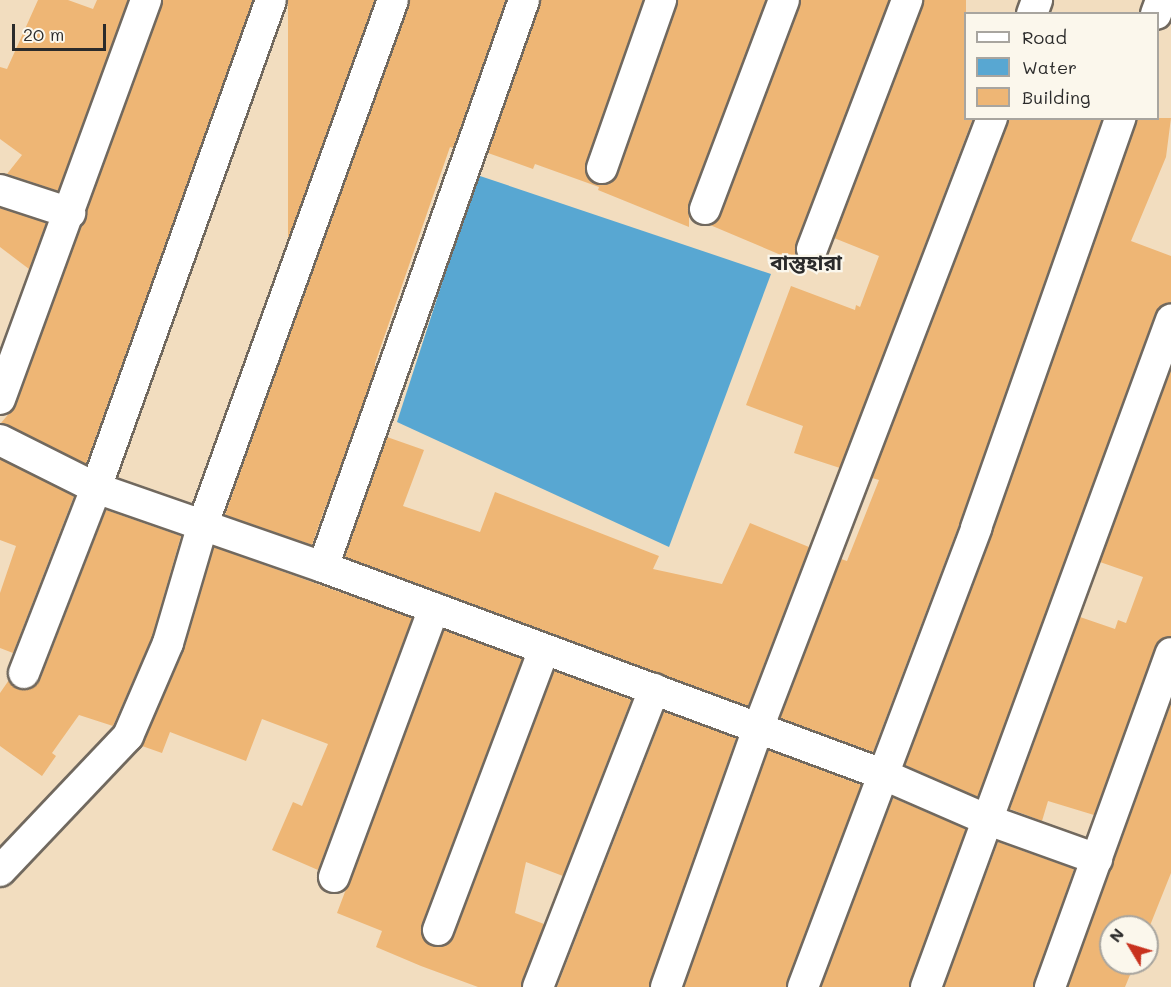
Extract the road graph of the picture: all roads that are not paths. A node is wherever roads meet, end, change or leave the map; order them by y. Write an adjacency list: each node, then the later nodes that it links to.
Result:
1 (146, 0): 13 (street)
2 (271, 0): 18 (street)
3 (393, 0): 19 (street)
4 (524, 0): 20 (street)
5 (661, 0): 10 (street)
6 (784, 0): 12 (street)
7 (907, 0): 14 (street)
8 (991, 120): 26 (street)
9 (1119, 120): 27 (street)
10 (602, 168)
11 (0, 190): 13 (street)
12 (705, 209)
13 (70, 213): 16 (street)
14 (812, 249)
15 (1171, 320): 28 (street)
16 (0, 399)
17 (0, 440): 18 (street)
18 (96, 488): 19 (street); 24 (street)
19 (203, 524): 20 (street); 30 (street)
20 (323, 567): 21 (street)
21 (434, 608): 22 (street); 31 (street)
22 (544, 649): 25 (street); 32 (street)
23 (1171, 652): 29 (street)
24 (24, 674)
25 (654, 689): 26 (street); 33 (street)
26 (757, 731): 27 (street); 34 (street)
27 (882, 774): 28 (street); 35 (street)
28 (988, 820): 29 (street); 36 (street)
29 (1097, 859): 37 (street)
30 (0, 871)
31 (334, 877)
32 (438, 930)
33 (538, 987)
34 (666, 987)
35 (803, 987)
36 (926, 987)
37 (1050, 987)

